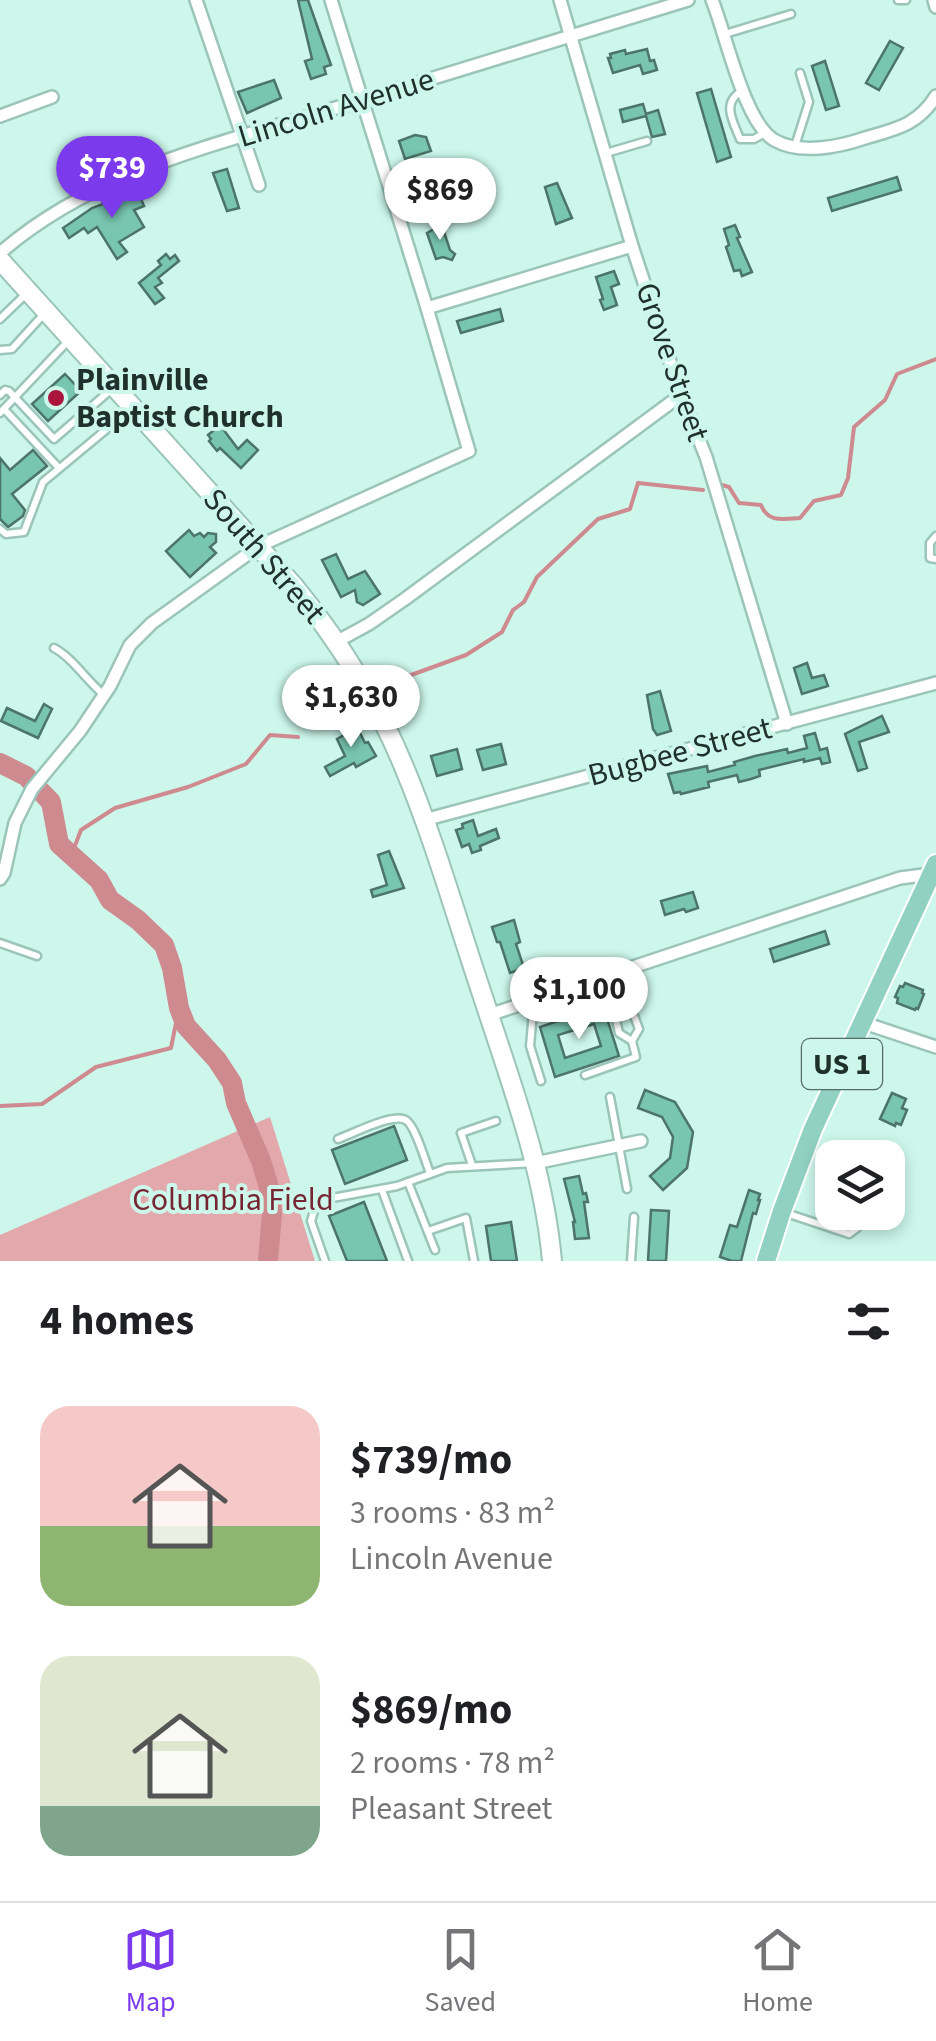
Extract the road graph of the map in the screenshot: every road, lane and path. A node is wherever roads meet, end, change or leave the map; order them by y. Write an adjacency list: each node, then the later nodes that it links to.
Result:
1 (196, 0): 18 (street)
2 (331, 0): 15 (street)
3 (560, 0): 10 (street, Grove Street)
4 (688, 0): 10 (street, Lincoln Avenue)
5 (712, 0): 9 (street)
6 (898, 0): 7 (lane)
7 (906, 0)
8 (790, 14): 9 (lane)
9 (725, 34): 12 (street)
10 (571, 36): 15 (street, Lincoln Avenue); 21 (street, Grove Street)
11 (800, 73): 20 (lane)
12 (743, 90): 17 (street); 17 (lane)
13 (936, 96): 20 (street)
14 (52, 97): 16 (street)
15 (363, 100): 18 (street, Lincoln Avenue); 26 (street)
16 (0, 116)
17 (766, 132): 20 (street)
18 (242, 137): 22 (street); 24 (street, Lincoln Avenue)
19 (647, 141): 21 (lane)
20 (795, 146)
21 (605, 153): 23 (street, Grove Street)
22 (259, 185)
23 (632, 246): 26 (street); 33 (street, Grove Street)
24 (0, 256): 25 (main road, South Street)
25 (28, 292): 27 (main road, South Street); 28 (lane)
26 (427, 308): 40 (street)
27 (46, 312): 29 (main road, South Street); 30 (lane)
28 (0, 319)
29 (70, 339): 31 (main road, South Street); 34 (lane)
30 (0, 350)
31 (114, 387): 34 (lane); 35 (main road, South Street)
32 (0, 395): 34 (lane)
33 (681, 395): 42 (street); 46 (street, Grove Street)
34 (15, 398): 36 (lane)
35 (132, 407): 37 (lane); 40 (main road, South Street)
36 (2, 411): 37 (lane)
37 (60, 468): 38 (lane)
38 (0, 528)
39 (936, 536): 41 (lane)
40 (259, 546): 42 (main road, South Street); 45 (street)
41 (936, 558)
42 (336, 642): 47 (main road, South Street)
43 (54, 648): 45 (lane)
44 (936, 683): 46 (street, Bugbee Street)
45 (104, 695): 49 (street)
46 (786, 724): 47 (street, Bugbee Street)
47 (424, 820): 56 (main road, South Street)
48 (934, 869): 52 (street); 58 (main road, US 1)
49 (0, 879)
50 (0, 943): 51 (lane)
51 (37, 956)
52 (609, 976): 53 (lane); 54 (street)
53 (616, 992): 55 (lane); 57 (lane)
54 (530, 1002): 56 (street); 57 (lane)
55 (622, 1008): 59 (lane); 59 (lane)
56 (489, 1016): 68 (main road, South Street)
57 (533, 1018): 62 (lane)
58 (861, 1022): 60 (street); 74 (main road, US 1)
59 (632, 1042): 61 (lane)
60 (936, 1047)
61 (586, 1075)
62 (540, 1081)
63 (610, 1096): 67 (lane)
64 (496, 1121): 69 (lane)
65 (338, 1139): 70 (lane)
66 (642, 1141): 67 (street)
67 (619, 1146): 68 (street); 72 (lane)
68 (535, 1163): 69 (lane); 82 (main road, South Street)
69 (472, 1165): 70 (lane)
70 (430, 1173): 71 (lane)
71 (408, 1182): 73 (lane); 77 (lane)
72 (627, 1189)
73 (382, 1190): 79 (lane); 80 (lane)
74 (782, 1212): 76 (lane); 84 (main road, US 1)
75 (634, 1218): 83 (lane)
76 (815, 1223)
77 (428, 1230): 78 (lane); 81 (lane)
78 (436, 1250)
79 (325, 1261)
80 (408, 1261)
81 (474, 1261)
82 (552, 1261)
83 (631, 1261)
84 (766, 1261)

